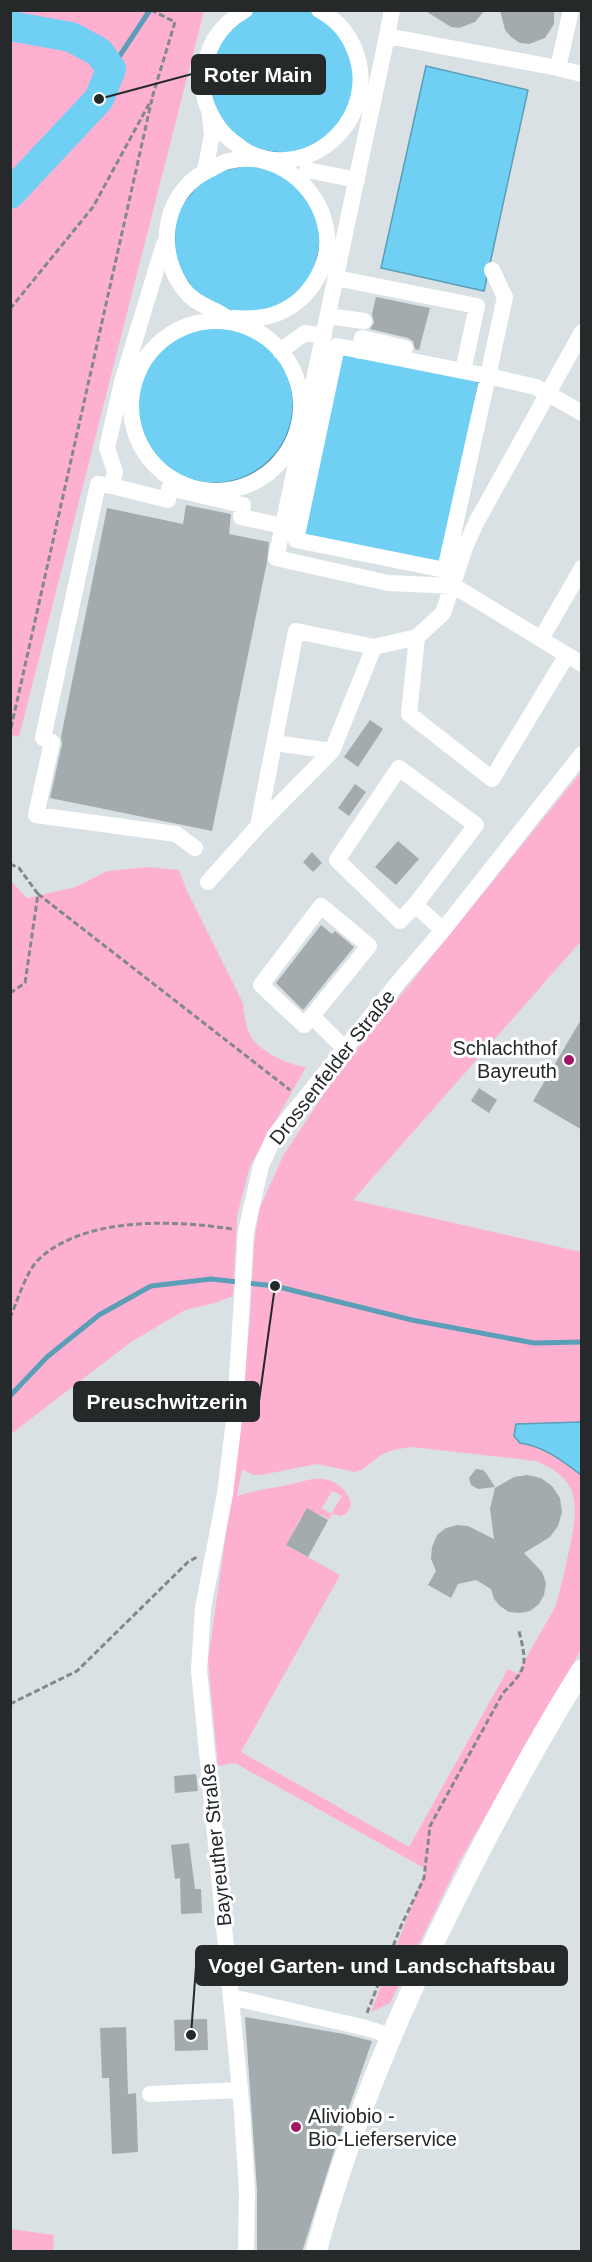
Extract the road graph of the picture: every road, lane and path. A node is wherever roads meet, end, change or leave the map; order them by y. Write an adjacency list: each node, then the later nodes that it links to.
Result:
1 (151, 10): 10 (path)
2 (319, 10): 7 (street)
3 (392, 10): 6 (street)
4 (571, 10): 8 (street)
5 (236, 13): 12 (street)
6 (386, 42): 7 (street); 8 (street); 11 (street)
7 (354, 49): 11 (street)
8 (558, 68): 9 (street)
9 (582, 74)
10 (152, 99): 22 (path); 50 (path)
11 (364, 111): 14 (street); 16 (street)
12 (210, 114): 13 (street); 15 (street)
13 (251, 155): 14 (street); 14 (street); 15 (street)
14 (307, 169): 16 (street); 18 (street)
15 (205, 171): 17 (street)
16 (357, 180): 18 (street)
17 (165, 240): 24 (street); 31 (street)
18 (333, 256): 20 (street); 21 (street)
19 (492, 270): 30 (street)
20 (336, 278): 23 (street); 29 (street)
21 (299, 300): 23 (street); 24 (street)
22 (10, 309)
23 (329, 309): 25 (street); 27 (street)
24 (230, 320): 28 (street); 31 (street)
25 (364, 321)
26 (582, 332): 32 (street)
27 (328, 341): 28 (street); 29 (street); 34 (street)
28 (280, 351): 34 (street)
29 (463, 371): 30 (street)
30 (488, 376): 32 (street); 40 (street)
31 (128, 383): 35 (street); 36 (street)
32 (548, 394): 33 (street); 45 (street)
33 (582, 413)
34 (305, 437): 36 (street); 37 (street); 38 (street)
35 (112, 486): 36 (street); 55 (street)
36 (190, 490): 37 (street)
37 (283, 526): 41 (street)
38 (296, 540): 39 (street); 41 (street)
39 (343, 549): 40 (street); 43 (street)
40 (394, 560): 44 (street)
41 (292, 562): 43 (street)
42 (582, 568): 47 (street)
43 (340, 573): 44 (street)
44 (388, 583): 45 (street)
45 (454, 586): 46 (street); 47 (street)
46 (417, 637): 48 (street); 49 (street)
47 (541, 639): 49 (street)
48 (374, 646): 51 (street); 52 (street)
49 (574, 659)
50 (11, 729)
51 (274, 743): 52 (street); 54 (street)
52 (332, 751): 54 (street)
53 (582, 754): 60 (street, Drossenfelder Straße)
54 (258, 826): 57 (street)
55 (195, 848)
56 (10, 864): 58 (path)
57 (208, 882)
58 (38, 894): 61 (path); 64 (path)
59 (415, 904): 59 (street); 60 (street)
60 (443, 930): 63 (street, Drossenfelder Straße)
61 (10, 993)
62 (312, 1016): 62 (street); 63 (street)
63 (345, 1049): 64 (street, Drossenfelder Straße)
64 (304, 1101): 65 (street, Drossenfelder Straße)
65 (245, 1236): 66 (path); 67 (street, Drossenfelder Straße)
66 (10, 1318)
67 (214, 1548): 70 (path); 71 (street, Bayreuther Straße)
68 (519, 1631): 72 (path)
69 (582, 1670): 73 (main road)
70 (10, 1704)
71 (231, 1997): 72 (street); 74 (street, Bayreuther Straße)
72 (362, 2027): 73 (street)
73 (391, 2036): 77 (main road)
74 (240, 2090): 75 (street); 76 (street, Bayreuther Straße)
75 (150, 2094)
76 (246, 2252)
77 (316, 2252)

